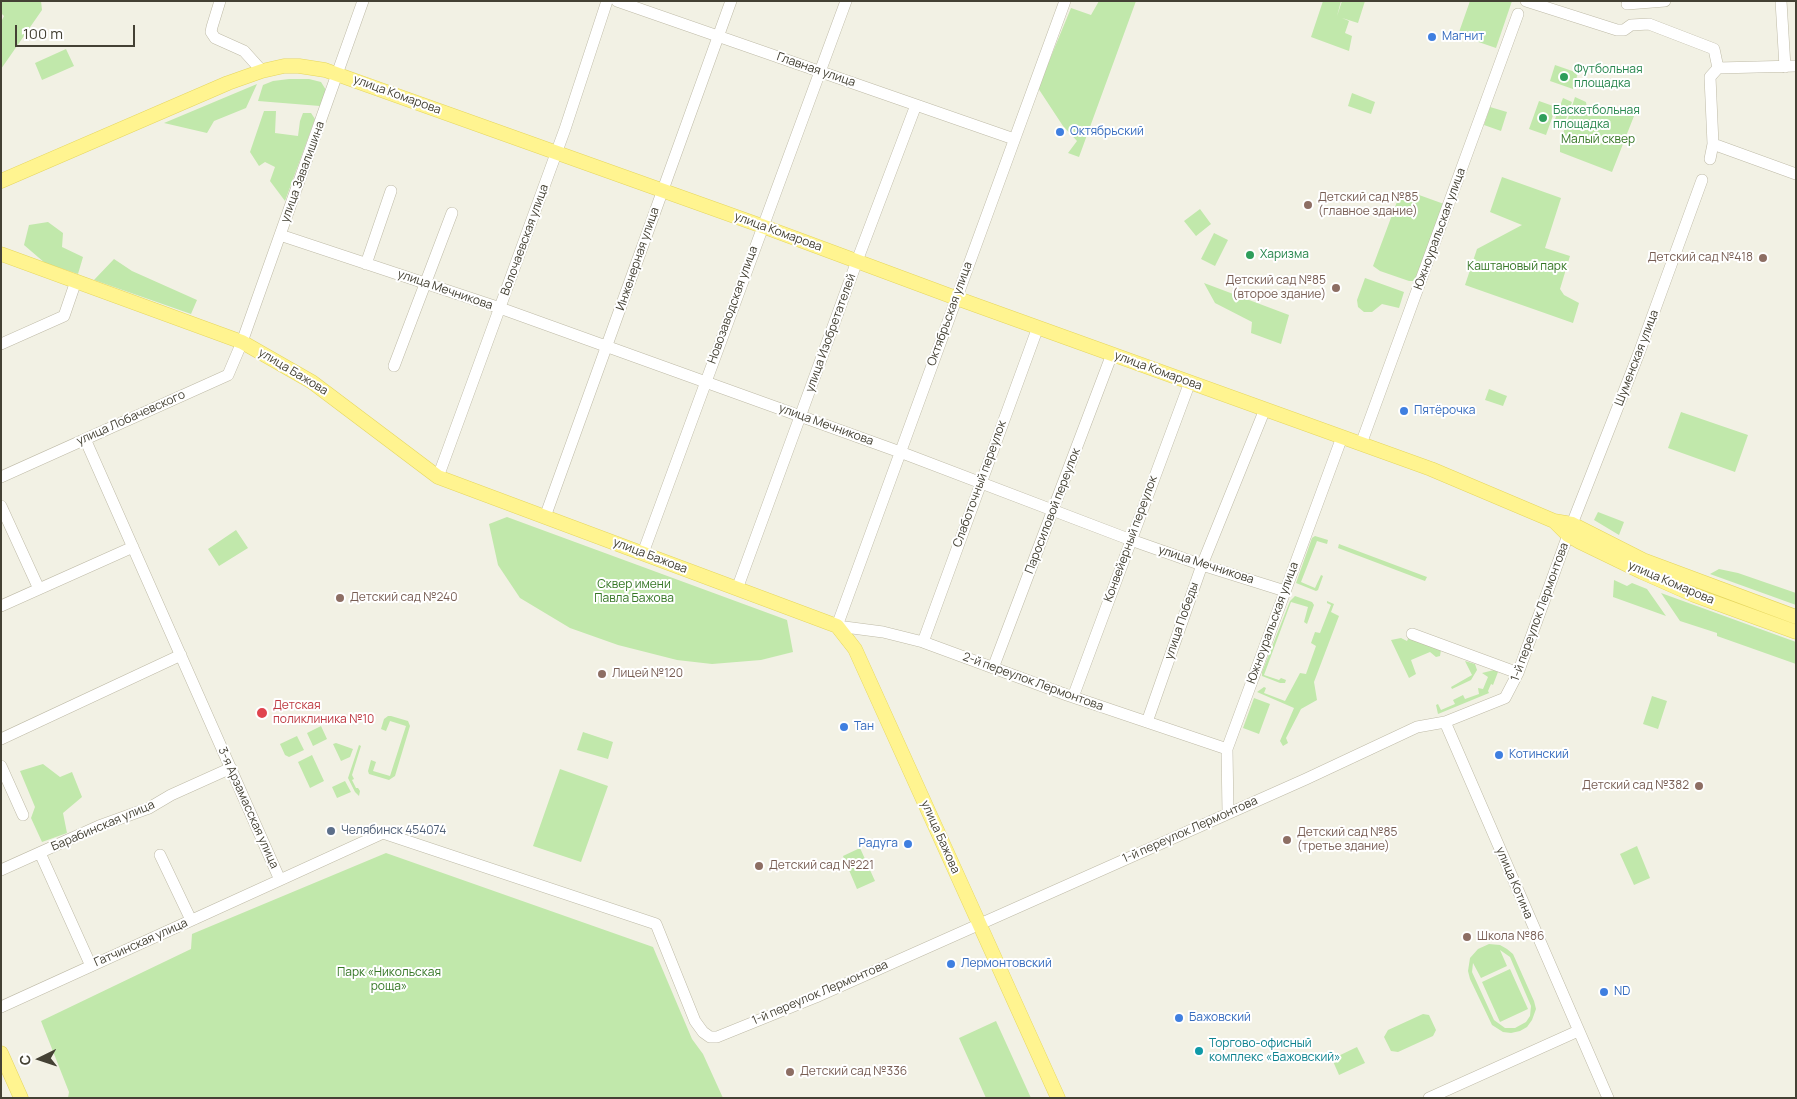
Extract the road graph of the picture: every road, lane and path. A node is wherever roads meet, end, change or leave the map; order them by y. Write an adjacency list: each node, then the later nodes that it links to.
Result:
1 (220, 1): 17 (street)
2 (363, 1): 19 (street, улица Завалишина)
3 (607, 1): 23 (street, Волочаевская улица)
4 (617, 1): 14 (street, Главная улица)
5 (731, 1): 14 (street, Инженерная улица)
6 (846, 1): 18 (street, Новозаводская улица)
7 (1064, 1): 21 (street, Октябрьская улица)
8 (1526, 1): 13 (street)
9 (1665, 1): 11 (street)
10 (1781, 1): 15 (street)
11 (1627, 2): 13 (street)
12 (1518, 14): 52 (street, Южноуральская улица)
13 (1631, 25): 16 (street)
14 (718, 37): 18 (street, Главная улица); 28 (street, Инженерная улица)
15 (1790, 66): 16 (street)
16 (1718, 68): 22 (street)
17 (262, 71): 19 (main road, улица Комарова); 27 (main road, улица Комарова)
18 (819, 72): 20 (street, Главная улица); 31 (street, Новозаводская улица)
19 (338, 74): 23 (main road, улица Комарова); 32 (street, улица Завалишина)
20 (916, 105): 21 (street, Главная улица); 34 (street, улица Изобретателей)
21 (1014, 139): 38 (street, Октябрьская улица)
22 (1713, 144): 24 (street); 25 (street)
23 (557, 152): 28 (main road, улица Комарова); 39 (street, Волочаевская улица)
24 (1710, 159)
25 (1796, 174)
26 (1702, 180): 60 (street, Шуменская улица)
27 (4, 182)
28 (662, 190): 31 (main road, улица Комарова); 43 (street, Инженерная улица)
29 (391, 191): 35 (street)
30 (452, 213): 37 (street)
31 (762, 226): 34 (main road, улица Комарова); 46 (street, Новозаводская улица)
32 (280, 235): 35 (street, улица Мечникова); 41 (street, улица Завалишина)
33 (3, 254): 36 (main road, улица Бажова)
34 (857, 261): 38 (main road, улица Комарова); 49 (street, улица Изобретателей)
35 (366, 264): 37 (street, улица Мечникова)
36 (76, 281): 41 (main road, улица Бажова); 42 (street)
37 (426, 284): 39 (street, улица Мечникова); 45 (street)
38 (956, 298): 40 (main road, улица Комарова); 53 (street, Октябрьская улица)
39 (500, 308): 43 (street, улица Мечникова); 55 (street, Волочаевская улица)
40 (1038, 327): 44 (main road, улица Комарова); 56 (street, Слаботочный переулок)
41 (242, 342): 51 (street, улица Лобачевского); 55 (main road, улица Бажова)
42 (1, 344)
43 (607, 347): 46 (street, улица Мечникова); 59 (street, Инженерная улица)
44 (1112, 354): 47 (main road, улица Комарова); 58 (street, Паросиловой переулок)
45 (394, 366)
46 (705, 382): 49 (street, улица Мечникова); 63 (street, Новозаводская улица)
47 (1190, 382): 48 (main road, улица Комарова); 61 (street, Конвейерный переулок)
48 (1265, 409): 50 (main road, улица Комарова); 64 (street, улица Победы)
49 (801, 416): 53 (street, улица Мечникова); 66 (street, улица Изобретателей)
50 (1342, 437): 52 (main road, улица Комарова); 67 (street, Южноуральская улица)
51 (85, 439): 54 (street, улица Лобачевского); 62 (street, 3-я Арзамасская улица)
52 (1361, 444): 60 (main road, улица Комарова)
53 (900, 452): 56 (street, улица Мечникова); 70 (street, Октябрьская улица)
54 (1, 477)
55 (438, 477): 59 (main road, улица Бажова)
56 (980, 483): 58 (street, улица Мечникова); 73 (street, Слаботочный переулок)
57 (1, 506): 65 (street)
58 (1053, 510): 61 (street, улица Мечникова); 75 (street, Паросиловой переулок)
59 (545, 517): 63 (main road, улица Бажова)
60 (1570, 529): 69 (main road, улица Комарова); 71 (main road, улица Комарова); 76 (street, 1-й переулок Лермонтова)
61 (1131, 540): 64 (street, улица Мечникова); 77 (street, Конвейерный переулок)
62 (133, 547): 65 (street); 74 (street, 3-я Арзамасская улица)
63 (643, 554): 66 (main road, улица Бажова)
64 (1202, 565): 67 (street, улица Мечникова); 78 (street, улица Победы)
65 (39, 589): 68 (street)
66 (737, 589): 70 (main road, улица Бажова)
67 (1285, 591): 81 (street, Южноуральская улица)
68 (1, 606)
69 (1796, 617)
70 (837, 626): 73 (street, 2-й переулок Лермонтова); 91 (main road, улица Бажова)
71 (1796, 632)
72 (1412, 634): 76 (street)
73 (923, 642): 75 (street, 2-й переулок Лермонтова)
74 (180, 655): 80 (street); 83 (street, 3-я Арзамасская улица)
75 (993, 668): 77 (street, 2-й переулок Лермонтова)
76 (1518, 673): 79 (street, 1-й переулок Лермонтова)
77 (1073, 697): 78 (street, 2-й переулок Лермонтова)
78 (1147, 722): 81 (street, 2-й переулок Лермонтова)
79 (1445, 722): 84 (street, 1-й переулок Лермонтова); 94 (street, улица Котина)
80 (1, 739)
81 (1227, 748): 84 (street, Южноуральская улица)
82 (1, 766): 85 (street)
83 (230, 768): 86 (street, Барабинская улица); 89 (street, 3-я Арзамасская улица)
84 (1228, 813): 91 (street, 1-й переулок Лермонтова)
85 (23, 815)
86 (40, 853): 88 (street, Барабинская улица); 92 (street)
87 (160, 855): 90 (street)
88 (1, 870)
89 (280, 880): 90 (street, Гатчинская улица); 95 (street, 3-я Арзамасская улица)
90 (191, 920): 92 (street, Гатчинская улица)
91 (979, 923): 95 (street, 1-й переулок Лермонтова); 98 (main road, улица Бажова)
92 (91, 966): 93 (street, Гатчинская улица)
93 (1, 1007)
94 (1578, 1031): 99 (street); 100 (street, улица Котина)
95 (717, 1037)
96 (1, 1053): 97 (main road)
97 (21, 1098)
98 (1058, 1098)
99 (1429, 1098)
100 (1608, 1098)

